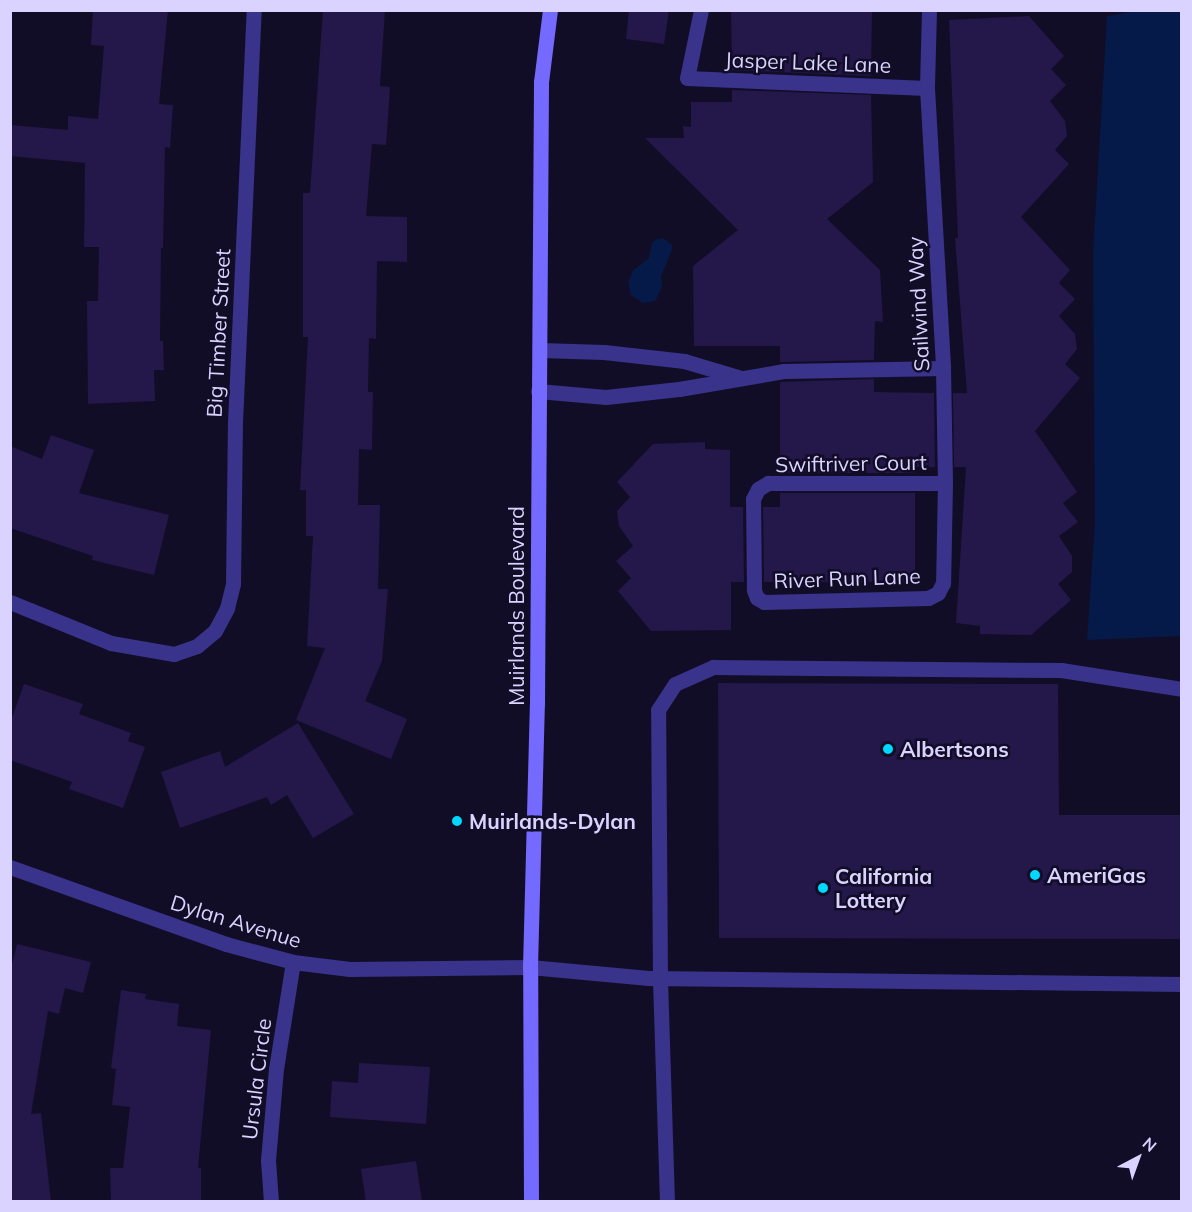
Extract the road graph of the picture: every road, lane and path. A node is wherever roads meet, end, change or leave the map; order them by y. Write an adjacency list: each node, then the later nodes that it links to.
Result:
1 (254, 10): 13 (street, Big Timber Street)
2 (550, 10): 6 (main road, Muirlands Boulevard)
3 (701, 10): 5 (street, Jasper Lake Lane)
4 (929, 10): 5 (street, Sailwind Way)
5 (927, 88): 7 (street, Sailwind Way)
6 (540, 350): 8 (street); 9 (main road, Muirlands Boulevard)
7 (943, 368): 8 (street); 10 (street, Sailwind Way)
8 (741, 378): 9 (street)
9 (538, 391): 17 (main road, Muirlands Boulevard)
10 (945, 483): 11 (street, Sailwind Way); 12 (street, Swiftriver Court)
11 (938, 594): 12 (street, River Run Lane)
12 (757, 598)
13 (10, 602)
14 (1182, 689): 18 (street)
15 (10, 867): 16 (street, Dylan Avenue)
16 (293, 962): 17 (street, Dylan Avenue); 20 (street, Ursula Circle)
17 (530, 967): 18 (street, Dylan Avenue); 21 (main road, Muirlands Boulevard)
18 (660, 978): 19 (street, Dylan Avenue); 22 (street)
19 (1182, 984)
20 (271, 1202)
21 (531, 1202)
22 (667, 1202)

